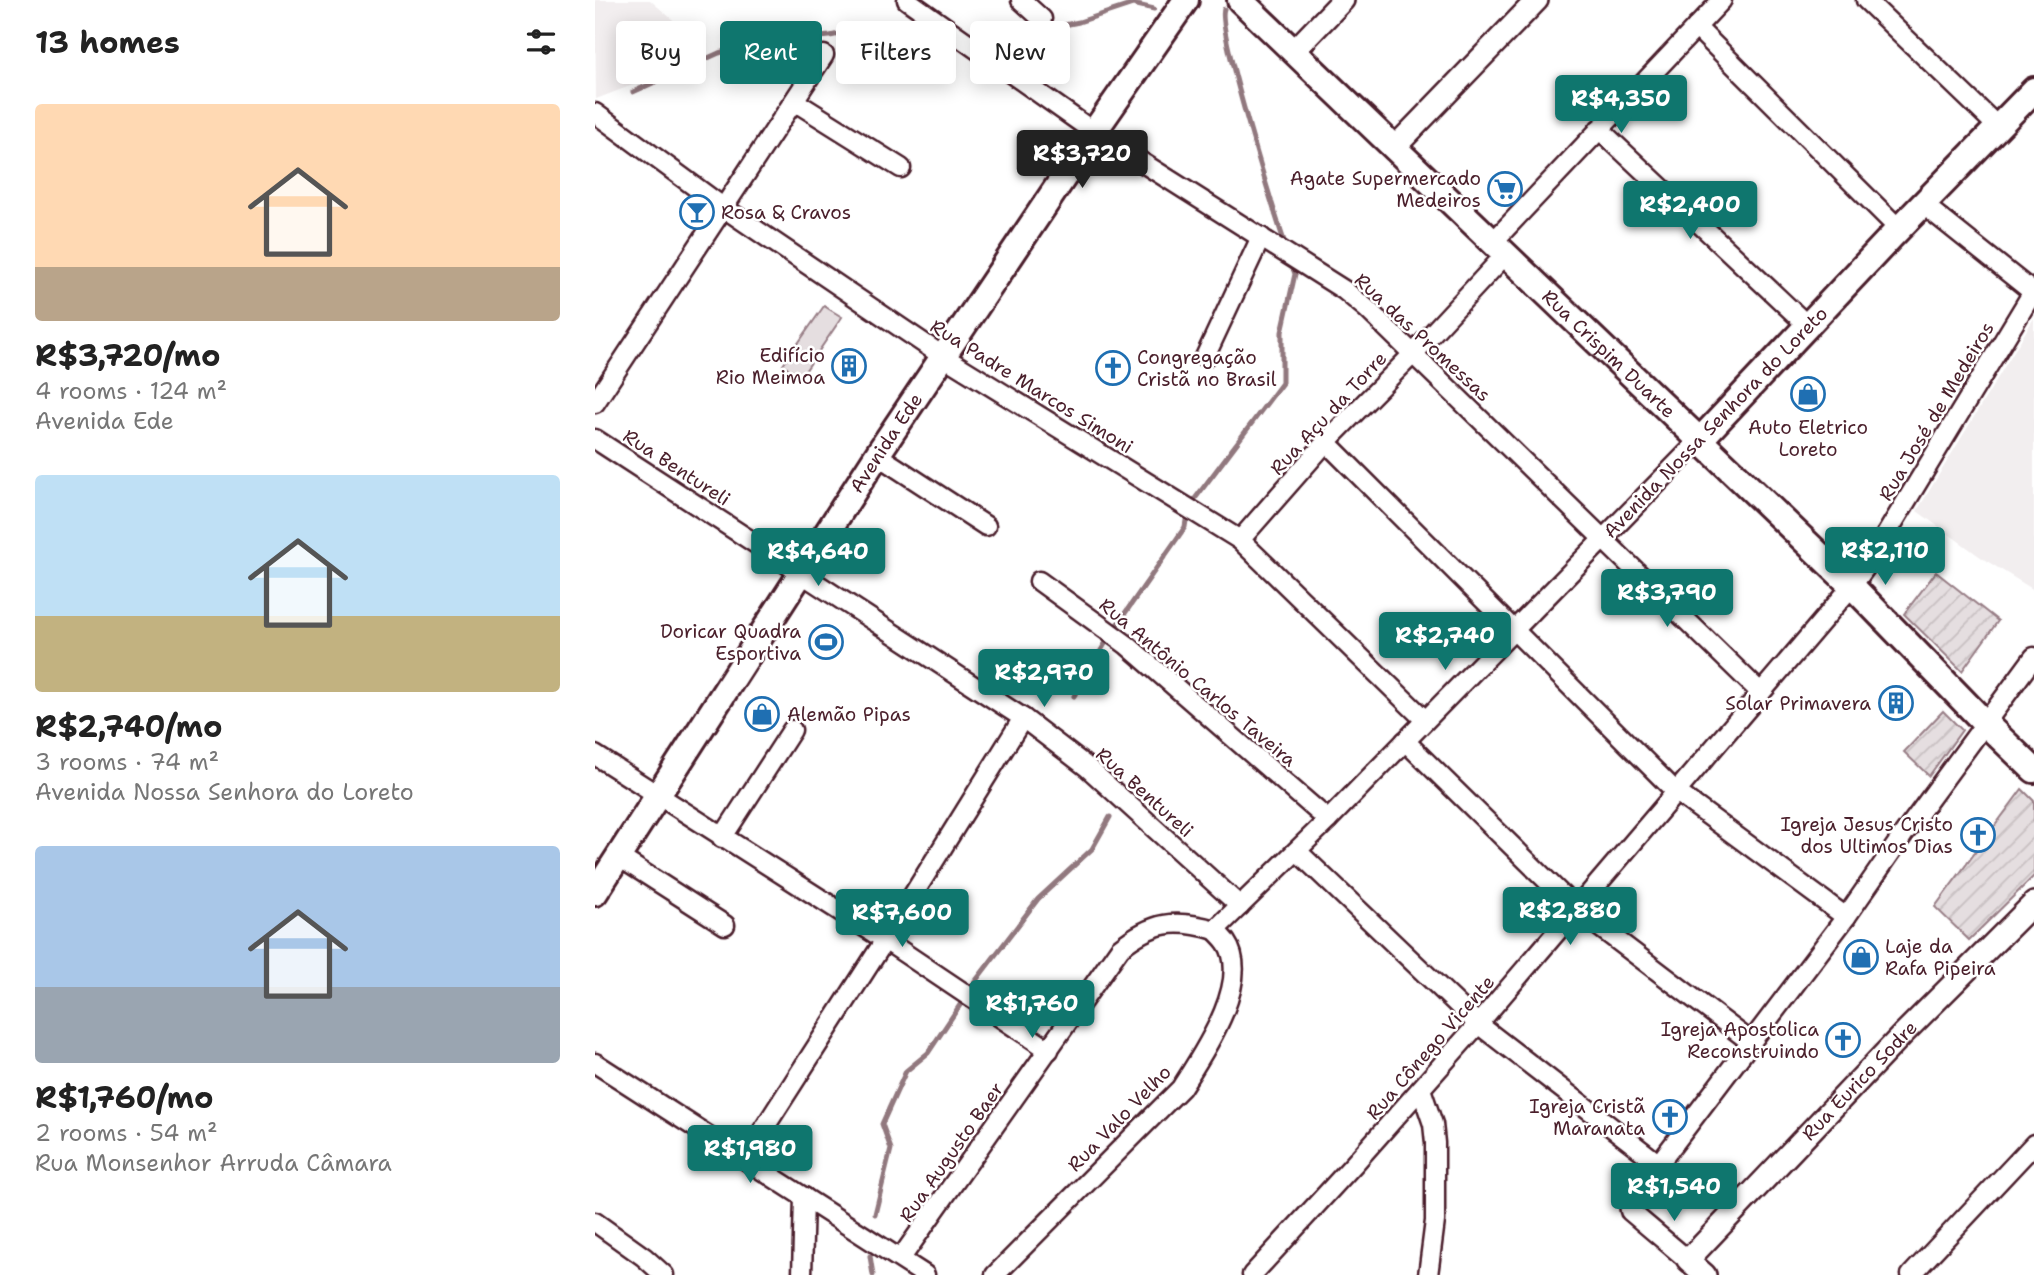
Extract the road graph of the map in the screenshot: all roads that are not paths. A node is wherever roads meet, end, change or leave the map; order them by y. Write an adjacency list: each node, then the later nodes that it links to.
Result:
1 (1021, 0): 9 (street)
2 (1186, 0): 18 (main road, Avenida Ede)
3 (1240, 0): 11 (main road, Rua Crispim Duarte)
4 (1343, 0): 11 (street)
5 (1537, 0): 19 (street)
6 (1722, 0): 10 (street, Rua Açu da Torre)
7 (1866, 0): 16 (street)
8 (918, 3): 18 (street, Rua das Promessas)
9 (1042, 19)
10 (1696, 27): 17 (street, Rua Açu da Torre); 23 (street)
11 (1294, 51): 19 (main road, Rua Crispim Duarte)
12 (824, 55): 14 (street)
13 (2034, 90): 16 (main road, Avenida Nossa Senhora do Loreto)
14 (794, 101): 20 (street); 22 (street)
15 (595, 113): 22 (street, Rua Padre Marcos Simoni)
16 (1999, 128): 21 (main road, Avenida Nossa Senhora do Loreto)
17 (1599, 129): 25 (street, Rua Açu da Torre); 27 (street)
18 (1094, 132): 24 (street, Rua das Promessas); 29 (main road, Avenida Ede)
19 (1394, 148): 25 (main road, Rua Crispim Duarte)
20 (901, 168)
21 (1924, 205): 23 (main road, Avenida Nossa Senhora do Loreto); 26 (street)
22 (724, 208): 29 (street, Rua Padre Marcos Simoni); 31 (street)
23 (1899, 229): 27 (main road, Avenida Nossa Senhora do Loreto)
24 (1261, 237): 28 (street, Rua das Promessas); 30 (street)
25 (1498, 249): 28 (street, Rua Açu da Torre); 33 (main road, Rua Crispim Duarte)
26 (2033, 292): 41 (street, Rua José de Medeiros)
27 (1808, 326): 33 (main road, Avenida Nossa Senhora do Loreto)
28 (1413, 354): 34 (street, Rua Açu da Torre); 37 (street, Rua das Promessas)
29 (944, 357): 35 (main road, Avenida Ede); 38 (street, Rua Padre Marcos Simoni)
30 (1205, 357)
31 (595, 403)
32 (595, 439): 39 (street, Rua Bentureli)
33 (1700, 440): 37 (street, Avenida Nossa Senhora do Loreto); 41 (main road, Rua Crispim Duarte)
34 (1326, 442): 38 (street, Rua Açu da Torre); 42 (street)
35 (877, 455): 36 (street); 39 (main road, Avenida Ede)
36 (986, 526)
37 (1602, 539): 42 (street, Avenida Nossa Senhora do Loreto); 44 (street, Rua das Promessas)
38 (1240, 540): 46 (street, Rua Padre Marcos Simoni)
39 (801, 572): 45 (street, Rua Bentureli); 53 (main road, Avenida Ede)
40 (1039, 581): 54 (street, Rua Antônio Carlos Taveira)
41 (1851, 586): 44 (street, Rua Cônego Vicente); 47 (main road, Rua Crispim Duarte)
42 (1513, 631): 46 (street, Avenida Nossa Senhora do Loreto); 52 (street)
43 (2034, 657): 47 (street)
44 (1759, 691): 52 (street, Rua Cônego Vicente)
45 (1023, 718): 60 (street, Rua Bentureli); 65 (street)
46 (1425, 720): 49 (street, Avenida Nossa Senhora do Loreto)
47 (1985, 723): 51 (main road, Rua Crispim Duarte); 62 (street)
48 (792, 730): 55 (street)
49 (1405, 741): 54 (street, Avenida Nossa Senhora do Loreto); 61 (street)
50 (595, 755): 53 (street)
51 (2034, 770)
52 (1675, 791): 61 (street, Rua Cônego Vicente); 62 (street)
53 (658, 797): 55 (street); 57 (main road, Avenida Ede)
54 (1328, 820): 56 (street, Avenida Nossa Senhora do Loreto)
55 (722, 838): 65 (street)
56 (1297, 850): 60 (street, Avenida Nossa Senhora do Loreto); 66 (street)
57 (619, 857): 58 (main road, Avenida Ede); 63 (street)
58 (595, 894)
59 (2034, 902): 77 (street, Rua Eurico Sodre)
60 (1240, 906): 64 (street, Avenida Nossa Senhora do Loreto)
61 (1576, 909): 66 (street, Rua Cônego Vicente); 67 (street)
62 (1846, 917): 67 (street)
63 (725, 925)
64 (1215, 930): 68 (street, Rua Augusto Baer); 81 (street, Rua Valo Velho)
65 (885, 940): 68 (street); 72 (street)
66 (1478, 1024): 70 (street, Rua Cônego Vicente); 73 (street)
67 (1751, 1042): 73 (street)
68 (1049, 1050): 76 (street, Rua Augusto Baer)
69 (595, 1063): 72 (street)
70 (1421, 1089): 82 (street, Rua Cônego Vicente); 83 (street)
71 (2034, 1144): 84 (street)
72 (745, 1158): 74 (street)
73 (1659, 1164): 77 (street)
74 (804, 1197): 76 (street); 79 (street)
75 (595, 1222): 78 (street)
76 (901, 1258): 80 (street)
77 (1696, 1270)
78 (664, 1275)
79 (802, 1275)
80 (926, 1275)
81 (995, 1275)
82 (1252, 1275)
83 (1427, 1275)
84 (1911, 1275)

